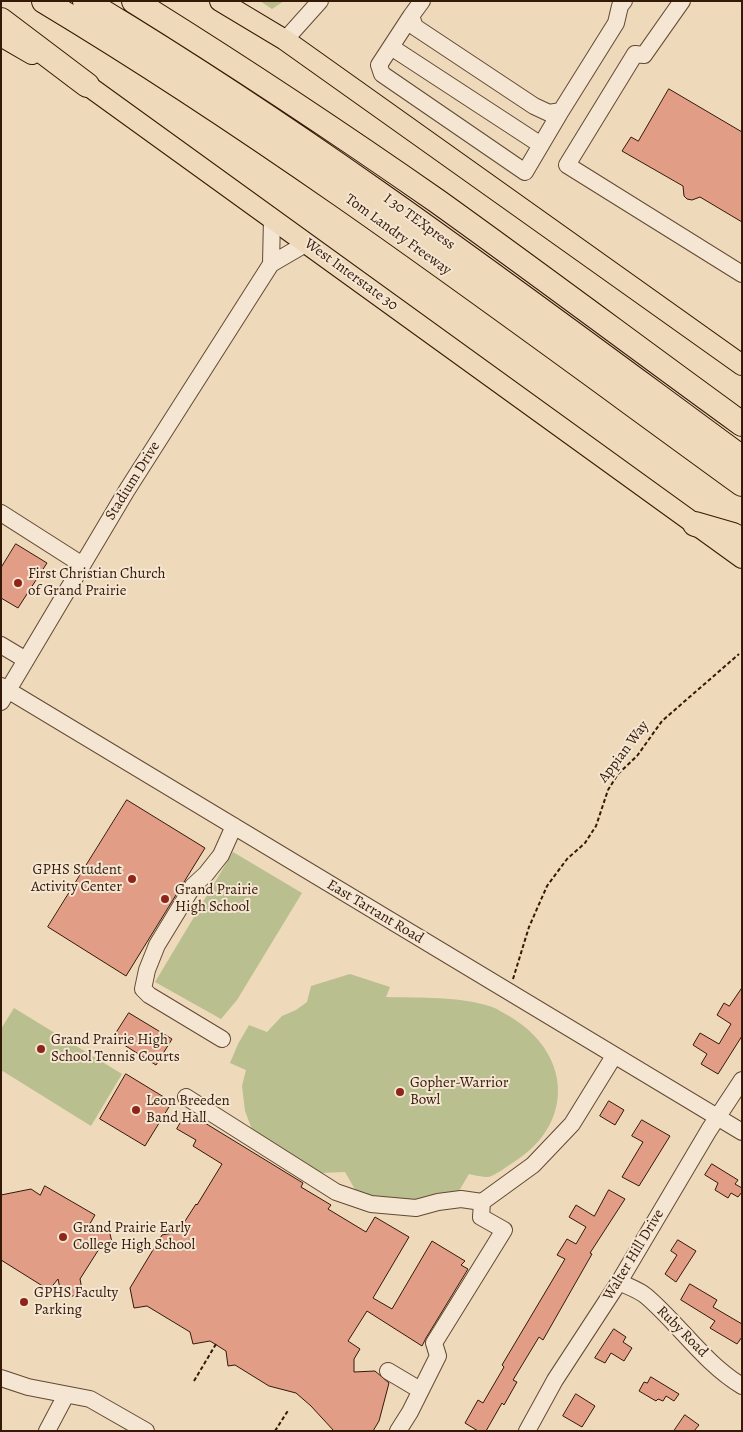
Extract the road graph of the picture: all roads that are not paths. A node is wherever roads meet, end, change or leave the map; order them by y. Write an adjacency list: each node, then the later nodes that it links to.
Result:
1 (44, 1): 24 (highway, Tom Landry Freeway)
2 (86, 1): 23 (highway, I 30 TEXpress)
3 (134, 1): 22 (highway)
4 (220, 1): 12 (main road)
5 (320, 1): 12 (street)
6 (422, 1): 9 (street)
7 (682, 1): 20 (street)
8 (619, 3): 15 (street)
9 (411, 16): 13 (street); 15 (street)
10 (1, 20): 14 (highway)
11 (1, 36): 14 (main road, West Interstate 30)
12 (285, 40): 21 (main road)
13 (391, 47): 16 (street); 16 (street)
14 (86, 85): 17 (main road, West Interstate 30)
15 (561, 112): 16 (street)
16 (541, 145)
17 (272, 218): 18 (main road, West Interstate 30); 19 (street)
18 (307, 243): 19 (street, Stadium Drive); 26 (main road, West Interstate 30)
19 (271, 264): 29 (street, Stadium Drive)
20 (742, 274)
21 (742, 365)
22 (742, 424)
23 (742, 458)
24 (742, 484)
25 (1, 513): 29 (street)
26 (695, 524): 27 (highway); 28 (main road, West Interstate 30)
27 (742, 540)
28 (742, 558)
29 (81, 564): 31 (street, Stadium Drive)
30 (1, 645): 31 (street)
31 (26, 660): 32 (street, Stadium Drive)
32 (4, 693): 33 (street, East Tarrant Road)
33 (234, 826): 34 (street); 35 (street, East Tarrant Road)
34 (222, 1039)
35 (614, 1056): 38 (street, East Tarrant Road); 40 (street)
36 (742, 1080): 38 (street, Walter Hill Drive)
37 (186, 1097): 40 (street)
38 (718, 1118): 39 (street, East Tarrant Road); 41 (street, Walter Hill Drive)
39 (742, 1132)
40 (482, 1202): 45 (street)
41 (619, 1282): 44 (street, Ruby Road); 50 (street, Walter Hill Drive)
42 (388, 1370): 45 (street)
43 (1, 1378): 46 (street)
44 (742, 1386)
45 (420, 1390): 49 (street)
46 (66, 1395): 47 (street); 48 (street)
47 (47, 1431)
48 (146, 1431)
49 (398, 1431)
50 (526, 1431)

